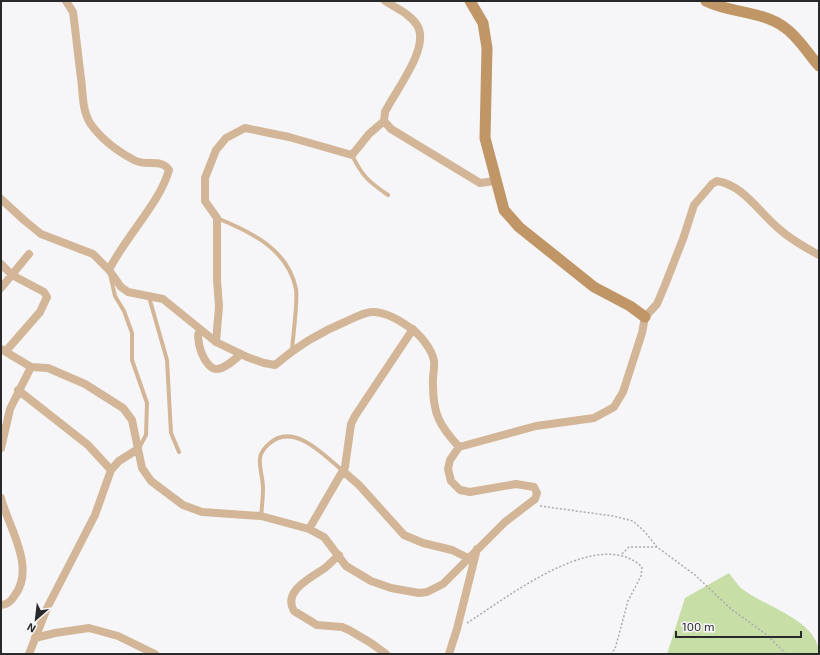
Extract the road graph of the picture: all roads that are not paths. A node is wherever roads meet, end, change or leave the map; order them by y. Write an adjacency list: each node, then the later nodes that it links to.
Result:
1 (66, 1): 15 (street)
2 (385, 1): 6 (street)
3 (470, 1): 8 (street)
4 (706, 1): 5 (street)
5 (819, 66)
6 (384, 121): 7 (street); 8 (street)
7 (352, 156): 9 (lane); 11 (street)
8 (495, 181): 19 (street)
9 (388, 195)
10 (1, 199): 15 (street)
11 (217, 218): 22 (street); 24 (lane)
12 (29, 254): 16 (street)
13 (819, 255): 19 (street)
14 (1, 264): 16 (street)
15 (109, 270): 18 (street); 30 (lane)
16 (12, 275): 17 (street); 23 (street)
17 (1, 288)
18 (149, 296): 20 (street); 31 (lane)
19 (645, 317): 28 (street)
20 (200, 329): 22 (street); 25 (street)
21 (413, 329): 24 (street); 28 (street); 33 (street)
22 (216, 342): 25 (street)
23 (4, 350): 26 (street)
24 (292, 350): 25 (street)
25 (241, 354)
26 (30, 367): 27 (street); 30 (street)
27 (18, 390): 29 (street); 32 (street)
28 (459, 447): 38 (street)
29 (1, 448)
30 (138, 448): 32 (street); 35 (street)
31 (179, 452)
32 (111, 470): 42 (street)
33 (343, 471): 35 (lane); 37 (street); 40 (street)
34 (1, 498): 36 (street)
35 (261, 516): 37 (street)
36 (5, 517): 41 (street)
37 (309, 529): 39 (street)
38 (477, 548): 40 (street); 46 (street)
39 (339, 555): 40 (street); 45 (street)
40 (468, 558)
41 (1, 605)
42 (35, 638): 43 (street); 44 (street)
43 (29, 654)
44 (155, 654)
45 (386, 654)
46 (449, 654)

